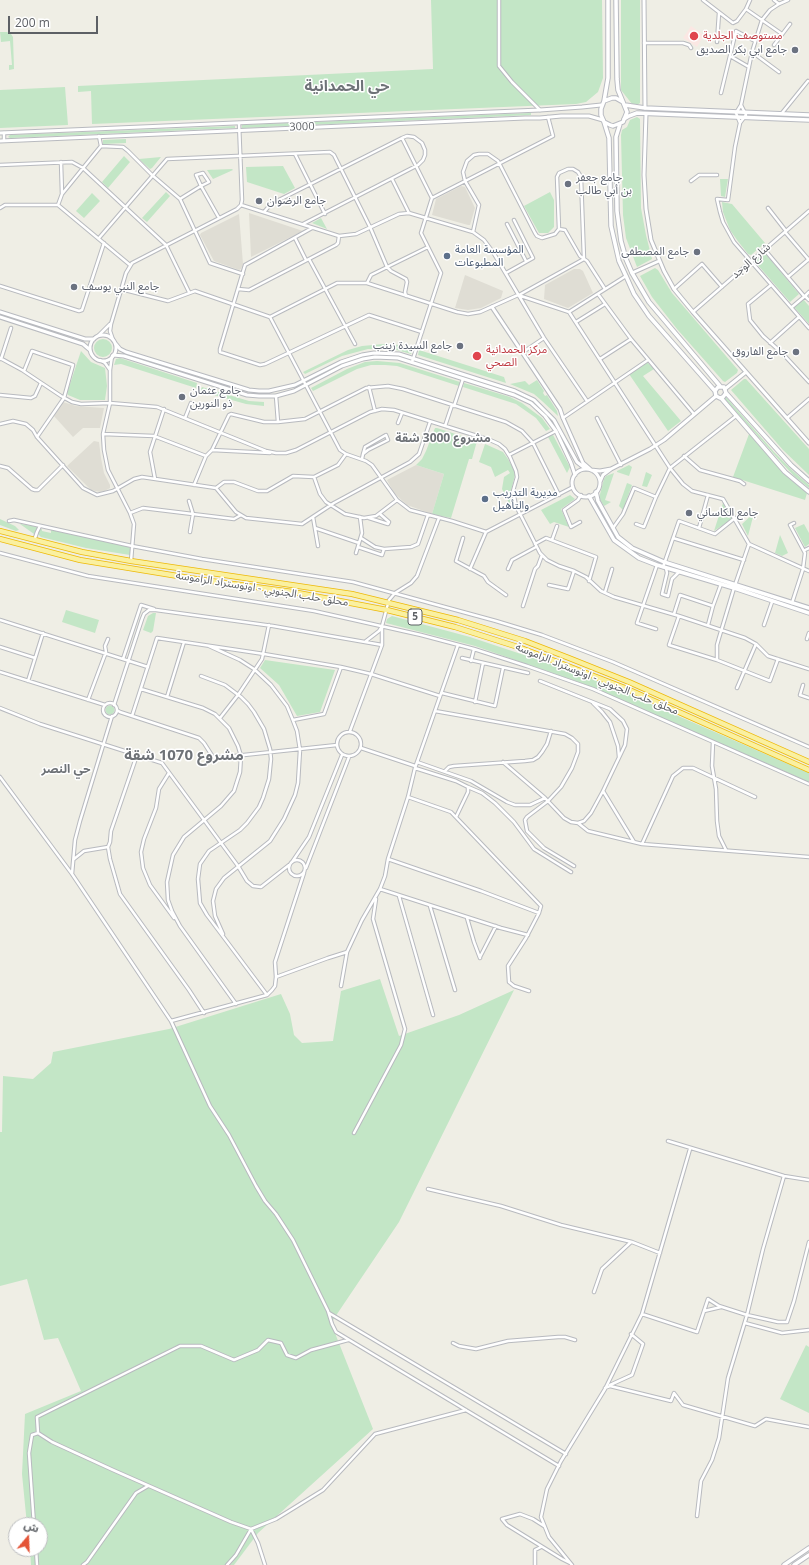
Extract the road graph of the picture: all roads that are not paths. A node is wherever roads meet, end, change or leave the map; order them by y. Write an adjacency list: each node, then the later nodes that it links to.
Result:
1 (499, 0): 30 (street)
2 (608, 0): 26 (main road)
3 (616, 0): 27 (main road)
4 (644, 0): 16 (street)
5 (703, 0): 11 (street)
6 (750, 0): 10 (street)
7 (774, 0): 9 (street)
8 (788, 0): 9 (street)
9 (779, 4): 12 (street)
10 (746, 9): 11 (street); 12 (street)
11 (719, 13): 17 (street)
12 (762, 20): 14 (street); 15 (street)
13 (790, 24): 14 (street)
14 (782, 34): 18 (street)
15 (755, 41): 20 (street); 21 (street)
16 (644, 42): 19 (street); 29 (street)
17 (717, 42)
18 (774, 45)
19 (691, 48)
20 (752, 52): 22 (street); 23 (street)
21 (730, 56): 22 (street); 25 (street)
22 (749, 67): 28 (street)
23 (778, 72)
24 (808, 83): 34 (street)
25 (720, 93)
26 (602, 103): 27 (main road); 30 (street, 3000); 41 (main road)
27 (624, 103): 29 (main road); 39 (main road)
28 (741, 105): 31 (street); 32 (street)
29 (645, 108): 31 (main road)
30 (540, 110): 42 (street, 3000)
31 (737, 112): 32 (main road); 37 (street)
32 (745, 112): 34 (main road); 38 (street)
33 (646, 114): 37 (main road); 39 (main road); 105 (street)
34 (782, 114): 35 (main road)
35 (809, 115)
36 (548, 117): 41 (street, 3000); 45 (street, 3000); 54 (street)
37 (737, 117): 38 (main road); 43 (street)
38 (745, 117): 40 (main road); 43 (street)
39 (624, 119): 44 (main road)
40 (809, 120)
41 (604, 121): 44 (main road); 112 (main road)
42 (239, 123): 45 (street); 46 (street, 3000)
43 (740, 123): 106 (street)
44 (620, 124): 110 (main road)
45 (240, 130): 47 (street, 3000); 52 (street)
46 (2, 133): 49 (street)
47 (99, 136): 49 (street, 3000); 50 (street)
48 (402, 138): 56 (street); 56 (street); 58 (street)
49 (2, 141)
50 (101, 146): 57 (street); 59 (street)
51 (295, 154): 52 (street); 58 (street); 64 (street)
52 (241, 156): 59 (street); 71 (street)
53 (61, 162): 55 (street); 57 (street); 66 (street)
54 (499, 163): 62 (street); 62 (street); 86 (street)
55 (0, 165)
56 (416, 166): 61 (street); 68 (street)
57 (83, 168): 66 (street); 72 (street)
58 (341, 168): 64 (street); 67 (street)
59 (152, 175): 69 (street); 72 (street)
60 (718, 175): 63 (street)
61 (392, 179): 67 (street); 77 (street)
62 (465, 180): 68 (street); 90 (street)
63 (691, 181)
64 (310, 184): 75 (street); 78 (street)
65 (201, 186): 65 (street); 69 (street); 79 (street)
66 (62, 194): 70 (street)
67 (355, 198): 78 (street); 84 (street)
68 (432, 198): 80 (street)
69 (180, 199): 87 (street)
70 (58, 205): 73 (street); 93 (street)
71 (241, 205): 75 (street); 79 (street)
72 (126, 206): 93 (street); 97 (street)
73 (0, 208)
74 (768, 208): 89 (street)
75 (264, 212): 83 (street)
76 (809, 212): 89 (street, شارع الوجد)
77 (409, 213): 80 (street); 84 (street)
78 (325, 214): 83 (street)
79 (219, 218): 87 (street)
80 (425, 218): 90 (street); 99 (street)
81 (514, 220): 88 (street)
82 (507, 224): 91 (street)
83 (303, 225): 85 (street)
84 (370, 227): 92 (street); 108 (street)
85 (312, 228): 92 (street); 94 (street)
86 (559, 229): 102 (street); 102 (street)
87 (195, 230): 97 (street); 111 (street)
88 (519, 231): 91 (street); 95 (street)
89 (786, 231): 100 (street, شارع الوجد); 103 (street)
90 (473, 232): 109 (street)
91 (512, 234): 98 (street)
92 (339, 236): 101 (street)
93 (99, 238): 96 (street)
94 (295, 238): 101 (street); 111 (street)
95 (525, 242): 98 (street); 104 (street)
96 (104, 243): 107 (street); 116 (street)
97 (166, 245): 107 (street); 123 (street)
98 (518, 245): 104 (street)
99 (428, 248): 108 (street); 130 (street)
100 (764, 249): 106 (street, شارع الوجد); 113 (street)
101 (308, 259): 119 (street); 122 (street)
102 (584, 259): 120 (street); 126 (street)
103 (809, 259): 113 (street)
104 (526, 261): 109 (street)
105 (659, 261): 110 (street); 121 (street)
106 (750, 261): 115 (street); 117 (street, شارع الوجد)
107 (130, 265): 118 (street)
108 (387, 267): 114 (street); 127 (street)
109 (506, 273): 126 (street)
110 (632, 273): 178 (main road)
111 (243, 274): 122 (street)
112 (626, 276): 120 (street); 181 (main road)
113 (788, 277): 128 (street)
114 (367, 283): 119 (street); 127 (street)
115 (771, 285): 134 (street); 152 (street)
116 (0, 286)
117 (722, 287): 121 (street); 137 (street, شارع الوجد)
118 (121, 288): 123 (street); 142 (street)
119 (326, 289): 139 (street); 143 (street)
120 (605, 289): 125 (street)
121 (674, 289): 137 (street)
122 (238, 290): 132 (street)
123 (189, 292): 132 (street)
124 (809, 292): 128 (street)
125 (598, 294): 131 (street); 136 (street)
126 (518, 295): 133 (street); 136 (street); 148 (street)
127 (406, 296): 130 (street)
128 (804, 296): 129 (street); 134 (street)
129 (809, 300)
130 (431, 304): 133 (street); 146 (street)
131 (605, 304): 141 (street); 150 (street)
132 (234, 305): 139 (street); 156 (street)
133 (492, 307): 155 (street)
134 (792, 307): 140 (street)
135 (0, 312): 149 (street)
136 (569, 312): 141 (street)
137 (694, 312): 166 (street)
138 (0, 317): 154 (street)
139 (270, 317): 156 (street)
140 (799, 317): 145 (street); 152 (street)
141 (576, 322): 160 (street)
142 (111, 324): 147 (street); 151 (street)
143 (344, 326): 146 (street); 153 (street); 156 (street)
144 (11, 328): 159 (street)
145 (809, 328)
146 (422, 332): 158 (street)
147 (99, 335): 149 (street); 151 (street)
148 (544, 338): 155 (street); 189 (street)
149 (94, 339): 154 (street)
150 (631, 339): 160 (street); 162 (street)
151 (114, 342): 157 (street); 169 (street)
152 (770, 343): 173 (street)
153 (355, 344)
154 (90, 350): 161 (street)
155 (523, 352): 200 (street)
156 (290, 353): 170 (street)
157 (112, 356): 161 (street); 164 (street); 176 (street)
158 (413, 358): 163 (street); 167 (street); 170 (street)
159 (1, 359): 165 (street)
160 (600, 359): 172 (street)
161 (100, 360): 164 (street)
162 (648, 360): 172 (street); 197 (street)
163 (412, 362): 168 (street); 175 (street)
164 (110, 370): 190 (street)
165 (24, 371): 174 (street); 186 (street)
166 (746, 372): 182 (street); 202 (street)
167 (475, 378): 171 (street); 177 (street)
168 (463, 379): 171 (street); 192 (street)
169 (222, 381): 170 (street); 176 (street)
170 (304, 381): 175 (street)
171 (474, 382): 180 (street)
172 (614, 382): 189 (street); 216 (street)
173 (809, 382)
174 (41, 383): 183 (street); 186 (street)
175 (306, 385): 184 (street); 195 (street)
176 (220, 386): 184 (street)
177 (502, 386): 180 (street); 229 (street)
178 (720, 386): 181 (main road); 182 (main road)
179 (369, 387): 192 (street); 194 (street); 195 (street)
180 (501, 391): 208 (street)
181 (715, 391): 185 (main road)
182 (726, 391): 187 (main road); 236 (main road)
183 (0, 395)
184 (276, 396): 203 (street)
185 (716, 396): 187 (main road); 197 (street)
186 (64, 398): 190 (street); 213 (street)
187 (722, 398): 198 (main road)
188 (809, 399): 202 (street)
189 (587, 401): 200 (street)
190 (110, 403): 193 (street); 211 (street)
191 (191, 403): 199 (street)
192 (453, 405): 207 (street); 214 (street)
193 (164, 409): 199 (street); 212 (street)
194 (375, 411): 196 (street); 209 (street)
195 (320, 412): 203 (street); 209 (street)
196 (402, 413): 204 (street); 205 (street)
197 (694, 414): 216 (street)
198 (737, 415): 223 (street); 244 (main road)
199 (185, 418): 210 (street)
200 (562, 418): 231 (street)
201 (597, 418): 225 (street)
202 (787, 418): 215 (street)
203 (278, 422): 210 (street)
204 (430, 422): 207 (street); 234 (street)
205 (398, 423)
206 (0, 424): 213 (street)
207 (445, 426): 221 (street)
208 (556, 430): 214 (street); 232 (street)
209 (331, 432): 218 (street); 219 (street)
210 (222, 433): 217 (street); 218 (street)
211 (103, 434): 212 (street); 242 (street)
212 (154, 436): 222 (street); 235 (street)
213 (37, 437): 226 (street)
214 (533, 443): 221 (street); 245 (street)
215 (809, 443)
216 (656, 446): 225 (street); 228 (street)
217 (212, 450): 218 (street); 222 (street)
218 (276, 453)
219 (346, 454): 224 (street); 233 (street)
220 (363, 454): 220 (street); 224 (street)
221 (509, 455): 258 (street)
222 (206, 456): 239 (street)
223 (684, 456): 228 (street); 238 (street)
224 (362, 459): 234 (street)
225 (621, 464): 230 (street)
226 (63, 465): 227 (street); 242 (street)
227 (0, 466)
228 (670, 468): 247 (street); 249 (street)
229 (586, 469): 231 (street); 232 (street)
230 (611, 469): 231 (street); 237 (street)
231 (591, 470): 237 (street)
232 (575, 475): 240 (street)
233 (314, 477): 241 (street); 252 (street)
234 (382, 478): 250 (street); 252 (street)
235 (156, 479): 239 (street); 242 (street)
236 (809, 481)
237 (600, 482): 243 (street)
238 (744, 484)
239 (194, 485): 241 (street)
240 (573, 486): 245 (street); 246 (street)
241 (216, 488): 256 (street)
242 (117, 489): 253 (street)
243 (596, 492): 248 (street); 271 (main road)
244 (809, 492)
245 (559, 495): 258 (street)
246 (581, 495): 248 (street); 265 (street)
247 (708, 495): 263 (street); 272 (street)
248 (589, 496): 297 (main road)
249 (656, 497): 267 (street); 271 (street)
250 (397, 500): 255 (street); 257 (street)
251 (189, 501): 254 (street)
252 (330, 506): 259 (street); 261 (street)
253 (130, 513): 254 (street); 285 (street)
254 (193, 514): 256 (street); 274 (street)
255 (380, 514): 260 (street); 260 (street)
256 (241, 515): 259 (street)
257 (428, 515): 262 (street); 289 (street)
258 (520, 516): 275 (street); 284 (street)
259 (313, 517): 270 (street)
260 (369, 517): 261 (street)
261 (360, 518): 277 (street)
262 (439, 518): 275 (street); 311 (street)
263 (735, 518): 272 (street); 283 (street)
264 (9, 520): 268 (street)
265 (580, 522)
266 (794, 523): 290 (street)
267 (636, 524)
268 (40, 526): 276 (street); 285 (street)
269 (557, 526): 281 (street)
270 (315, 528): 282 (street); 286 (street)
271 (613, 528): 296 (main road)
272 (699, 528): 279 (street)
273 (0, 531): 295 (highway, محلق حلب الجنوبي - اوتوستراد الراموسة / 5)
274 (190, 532)
275 (486, 532): 299 (street)
276 (35, 538)
277 (361, 538): 282 (street); 289 (street)
278 (463, 538): 299 (street)
279 (673, 538): 294 (street); 296 (street)
280 (0, 539): 321 (highway, محلق حلب الجنوبي - اوتوستراد الراموسة / 5)
281 (552, 540): 284 (street); 306 (street)
282 (359, 543): 287 (street)
283 (749, 544): 294 (street); 302 (street)
284 (536, 545): 293 (street); 300 (street)
285 (132, 546): 295 (street); 311 (street)
286 (318, 546)
287 (358, 547): 289 (street); 291 (street)
288 (809, 548): 290 (street)
289 (384, 549)
290 (805, 550): 302 (street)
291 (356, 553)
292 (0, 554): 329 (street)
293 (542, 555): 303 (street); 316 (street)
294 (744, 560): 309 (street)
295 (131, 561): 314 (highway, محلق حلب الجنوبي - اوتوستراد الراموسة / 5)
296 (664, 562): 298 (street); 309 (main road)
297 (657, 565): 298 (main road); 317 (street)
298 (664, 568): 305 (main road); 305 (street)
299 (470, 569): 312 (street)
300 (508, 569)
301 (612, 569): 310 (street)
302 (803, 569): 304 (street); 315 (street)
303 (574, 571): 306 (street); 308 (street)
304 (809, 571)
305 (679, 572): 307 (main road)
306 (589, 581): 310 (street)
307 (720, 584): 309 (main road); 318 (street)
308 (549, 585)
309 (734, 586): 313 (main road); 315 (main road); 331 (street)
310 (605, 592): 317 (street)
311 (395, 593): 314 (street); 390 (street)
312 (506, 595)
313 (772, 602): 322 (main road); 328 (street)
314 (388, 603): 321 (street); 400 (highway, محلق حلب الجنوبي - اوتوستراد الراموسة / 5)
315 (792, 603): 319 (main road)
316 (523, 606)
317 (642, 606): 323 (street); 330 (street)
318 (713, 606): 323 (street); 327 (street)
319 (809, 608)
320 (156, 610): 326 (street); 348 (street); 352 (street)
321 (387, 610): 329 (street); 402 (highway, محلق حلب الجنوبي - اوتوستراد الراموسة / 5)
322 (809, 613)
323 (674, 614): 324 (street)
324 (679, 616): 327 (street); 351 (street)
325 (0, 620): 333 (street)
326 (269, 625): 337 (street); 345 (street)
327 (708, 625): 331 (street)
328 (764, 625)
329 (382, 626): 337 (street); 339 (street); 340 (street)
330 (656, 629)
331 (721, 629): 338 (street); 351 (street)
332 (809, 633): 335 (street)
333 (43, 634): 344 (street); 346 (street)
334 (108, 639): 344 (street)
335 (807, 639)
336 (184, 642): 341 (street); 354 (street); 371 (street)
337 (365, 642): 339 (street)
338 (756, 644): 349 (street); 358 (street)
339 (382, 645): 361 (street)
340 (458, 645): 343 (street); 369 (street)
341 (209, 646): 345 (street); 357 (street)
342 (0, 647): 346 (street)
343 (474, 649): 350 (street); 387 (street)
344 (105, 653): 348 (street); 373 (street)
345 (264, 654): 355 (street); 357 (street)
346 (35, 658): 364 (street)
347 (462, 658): 350 (street)
348 (124, 659): 352 (street)
349 (778, 659): 358 (street); 359 (street)
350 (471, 660): 353 (street)
351 (717, 660): 358 (street)
352 (129, 661): 354 (street); 376 (street)
353 (483, 663): 356 (street); 375 (street)
354 (148, 667): 368 (street)
355 (341, 667): 361 (street); 384 (street)
356 (503, 668): 362 (street); 375 (street)
357 (254, 669): 370 (street); 384 (street)
358 (744, 669): 367 (street)
359 (809, 669)
360 (0, 672): 364 (street)
361 (371, 674): 369 (street); 385 (street)
362 (528, 674)
363 (201, 676): 370 (street)
364 (28, 681): 373 (street)
365 (540, 681): 374 (street)
366 (803, 685): 372 (street)
367 (736, 688)
368 (141, 689): 371 (street); 382 (street)
369 (441, 694): 375 (street); 380 (street)
370 (238, 695): 383 (street); 393 (street)
371 (167, 696): 383 (street)
372 (809, 698)
373 (88, 700): 377 (street)
374 (588, 700): 398 (street); 398 (street)
375 (475, 702)
376 (114, 705): 377 (street); 379 (street)
377 (105, 706): 381 (street)
378 (0, 708): 388 (street)
379 (116, 710): 381 (street); 382 (street)
380 (436, 711): 386 (street); 401 (street)
381 (112, 716): 388 (street)
382 (132, 716): 396 (street)
383 (220, 718): 396 (street)
384 (293, 720): 392 (street)
385 (350, 731): 389 (street); 391 (street)
386 (551, 731): 399 (street); 413 (street)
387 (713, 742): 406 (street); 407 (street)
388 (104, 744): 395 (street); 423 (street)
389 (337, 745): 392 (street); 394 (street)
390 (809, 747)
391 (361, 748): 397 (street); 401 (street)
392 (300, 750): 393 (street); 427 (street)
393 (270, 753): 396 (street); 417 (street)
394 (342, 754): 397 (street); 425 (street)
395 (137, 755): 404 (street); 420 (street)
396 (240, 756): 415 (street)
397 (349, 757): 429 (street)
398 (619, 757): 409 (street)
399 (503, 762): 403 (street); 412 (street)
400 (809, 762)
401 (416, 765): 403 (street); 408 (street); 410 (street)
402 (809, 770)
403 (445, 771): 412 (street)
404 (169, 773): 415 (street); 439 (street)
405 (0, 777): 432 (street)
406 (714, 777): 411 (street); 419 (street); 421 (street)
407 (809, 784)
408 (468, 787): 414 (street); 430 (street)
409 (603, 791): 416 (street); 418 (street)
410 (408, 797): 414 (street); 424 (street)
411 (755, 797)
412 (545, 798): 413 (street)
413 (548, 801): 416 (street); 428 (street)
414 (456, 816): 437 (street)
415 (205, 821): 417 (street); 439 (street)
416 (578, 823): 418 (street)
417 (220, 842): 427 (street); 442 (street)
418 (634, 842): 419 (street)
419 (642, 844): 421 (street)
420 (108, 847): 423 (street); 450 (street)
421 (726, 851): 422 (street)
422 (809, 856)
423 (73, 859): 432 (street)
424 (388, 859): 433 (street); 437 (street)
425 (292, 862): 426 (street); 429 (street)
426 (290, 865): 427 (street); 431 (street)
427 (238, 866): 442 (street)
428 (574, 866)
429 (306, 868): 431 (street)
430 (571, 872)
431 (304, 873): 444 (street)
432 (72, 874): 452 (street)
433 (380, 889): 434 (street); 435 (street)
434 (399, 896): 436 (street); 451 (street)
435 (376, 897): 443 (street); 453 (street)
436 (430, 905): 438 (street); 446 (street)
437 (539, 913): 441 (street)
438 (467, 917): 440 (street); 440 (street)
439 (180, 926): 449 (street)
440 (496, 926): 441 (street)
441 (528, 935): 447 (street)
442 (226, 940): 448 (street)
443 (347, 952): 444 (street); 445 (street)
444 (276, 977): 448 (street)
445 (341, 986)
446 (455, 990)
447 (529, 991)
448 (267, 995): 449 (street)
449 (236, 1004): 450 (street)
450 (204, 1013): 452 (street)
451 (433, 1015)
452 (172, 1021): 465 (street)
453 (354, 1133)
454 (668, 1141): 455 (street)
455 (690, 1149): 456 (street); 461 (street)
456 (784, 1176): 457 (street); 467 (street)
457 (809, 1180)
458 (428, 1188): 459 (street)
459 (632, 1242): 461 (street); 462 (street)
460 (809, 1242): 467 (street)
461 (660, 1253): 466 (street)
462 (594, 1292)
463 (722, 1307): 464 (street); 464 (street); 467 (street)
464 (704, 1311): 466 (street)
465 (329, 1313): 471 (street); 480 (street)
466 (642, 1314): 470 (street)
467 (747, 1315): 468 (street)
468 (745, 1323): 469 (street); 477 (street)
469 (809, 1330)
470 (631, 1334): 474 (street); 475 (street)
471 (349, 1340): 476 (street); 479 (street)
472 (575, 1340): 473 (street)
473 (453, 1343)
474 (610, 1386): 475 (street); 477 (street)
475 (604, 1389): 480 (street)
476 (466, 1410): 481 (street); 486 (street)
477 (722, 1417): 478 (street); 483 (street)
478 (809, 1427)
479 (38, 1433): 482 (street); 484 (street)
480 (566, 1454): 481 (street)
481 (559, 1466): 485 (street)
482 (148, 1486): 486 (street); 491 (street)
483 (697, 1516)
484 (33, 1517)
485 (545, 1526): 487 (street); 490 (street)
486 (251, 1529): 492 (street); 493 (street)
487 (541, 1547): 490 (street); 494 (street)
488 (809, 1548): 495 (main road)
489 (809, 1555): 496 (main road)
490 (572, 1564)
491 (83, 1565)
492 (227, 1565)
493 (265, 1565)
494 (535, 1565)
495 (784, 1565)
496 (794, 1565)

